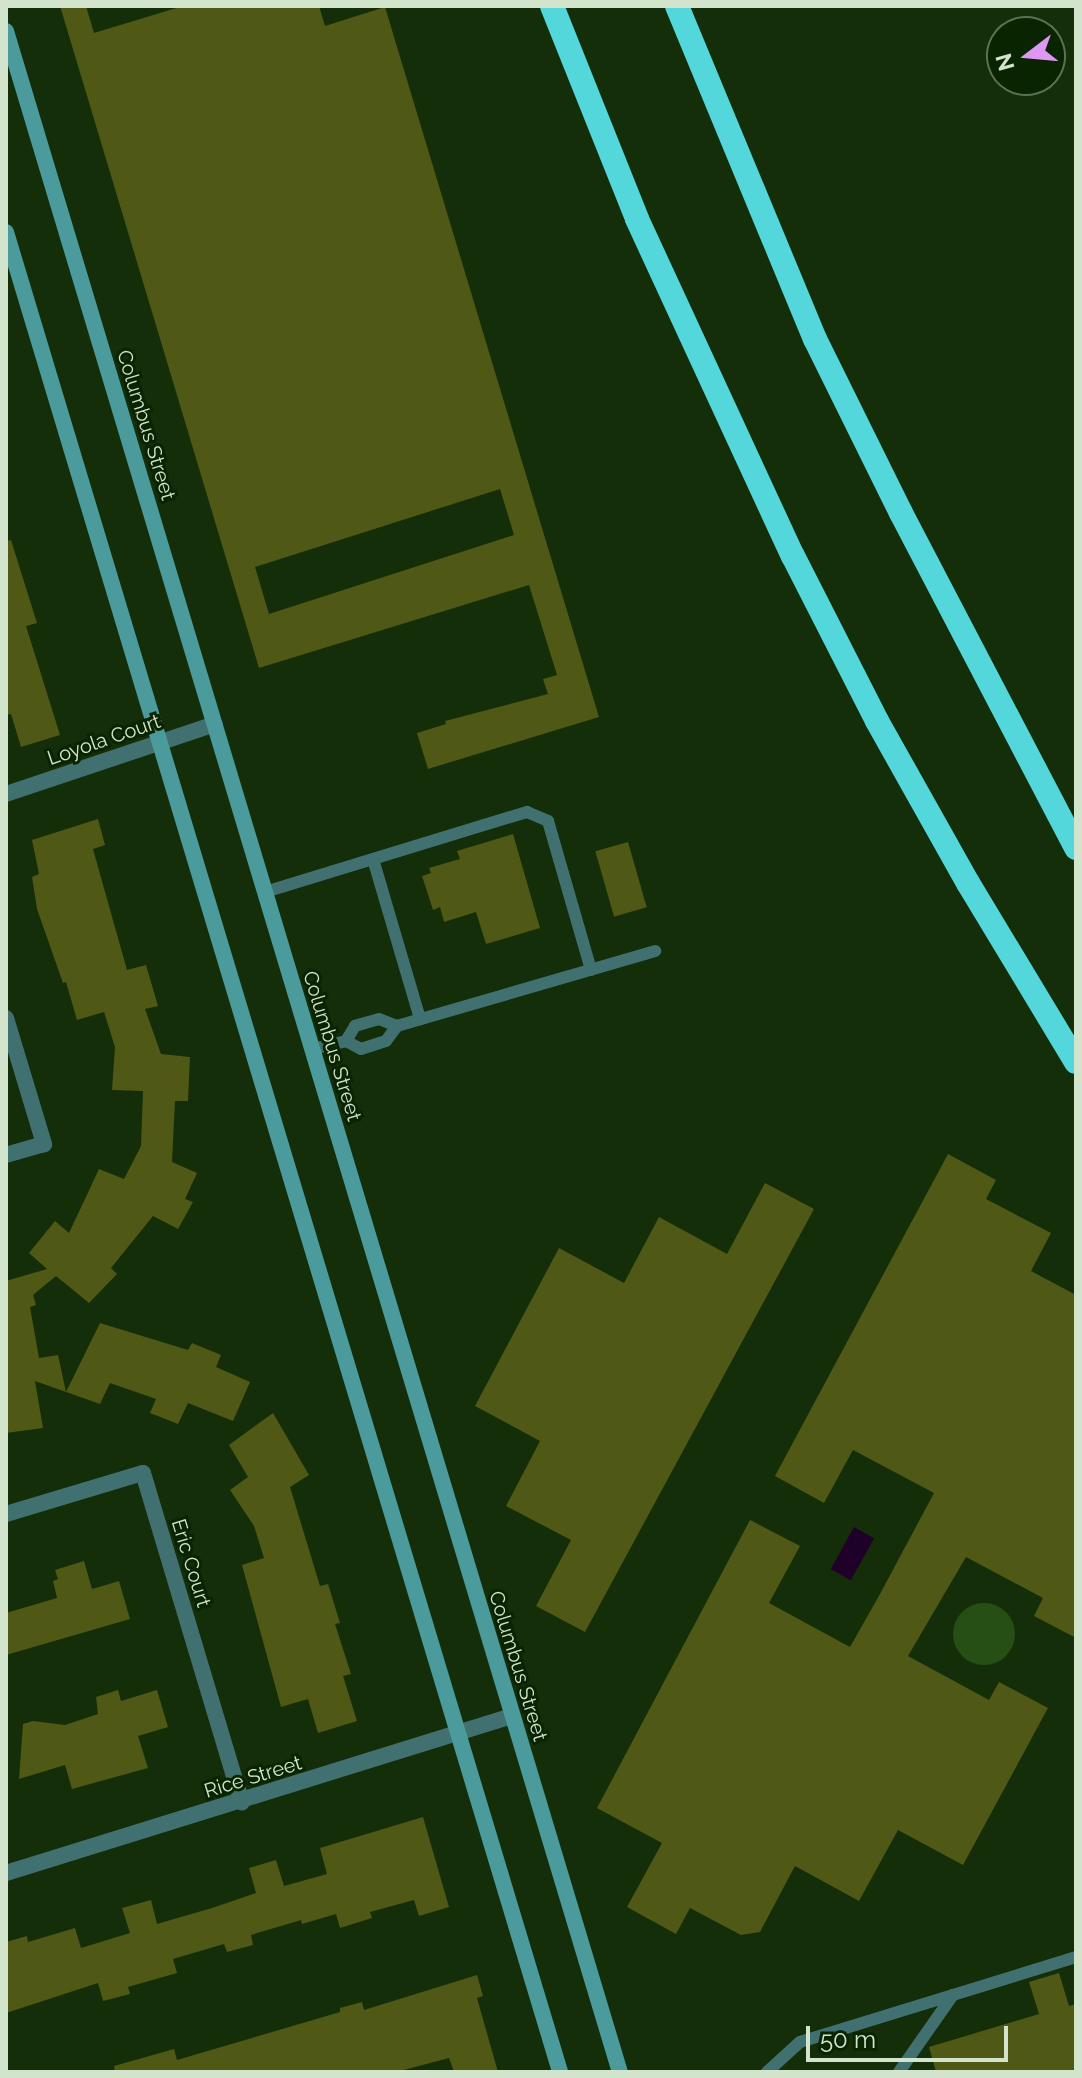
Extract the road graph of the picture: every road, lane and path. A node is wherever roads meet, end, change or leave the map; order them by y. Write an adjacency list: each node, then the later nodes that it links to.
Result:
1 (552, 6): 18 (highway)
2 (677, 6): 8 (highway)
3 (6, 31): 5 (main road, Columbus Street)
4 (6, 232): 6 (main road)
5 (215, 724): 6 (street, Loyola Court); 10 (main road, Columbus Street)
6 (160, 743): 7 (street, Loyola Court); 22 (main road)
7 (6, 794)
8 (1076, 848)
9 (373, 859): 10 (lane); 12 (lane); 14 (lane)
10 (265, 892): 17 (main road, Columbus Street)
11 (655, 951): 12 (lane)
12 (591, 970): 14 (lane)
13 (6, 1018): 19 (street)
14 (420, 1019): 15 (lane)
15 (397, 1026): 16 (lane); 16 (lane)
16 (346, 1041): 17 (lane)
17 (312, 1049): 21 (main road, Columbus Street)
18 (1076, 1062)
19 (6, 1155)
20 (6, 1514): 23 (street, Eric Court)
21 (512, 1716): 22 (street, Rice Street); 28 (main road, Columbus Street)
22 (456, 1734): 23 (street, Rice Street); 27 (main road)
23 (242, 1802): 24 (street, Rice Street)
24 (6, 1873)
25 (1076, 1957): 26 (lane)
26 (953, 1995): 29 (lane); 30 (lane)
27 (560, 2072)
28 (620, 2072)
29 (767, 2072)
30 (899, 2072)

